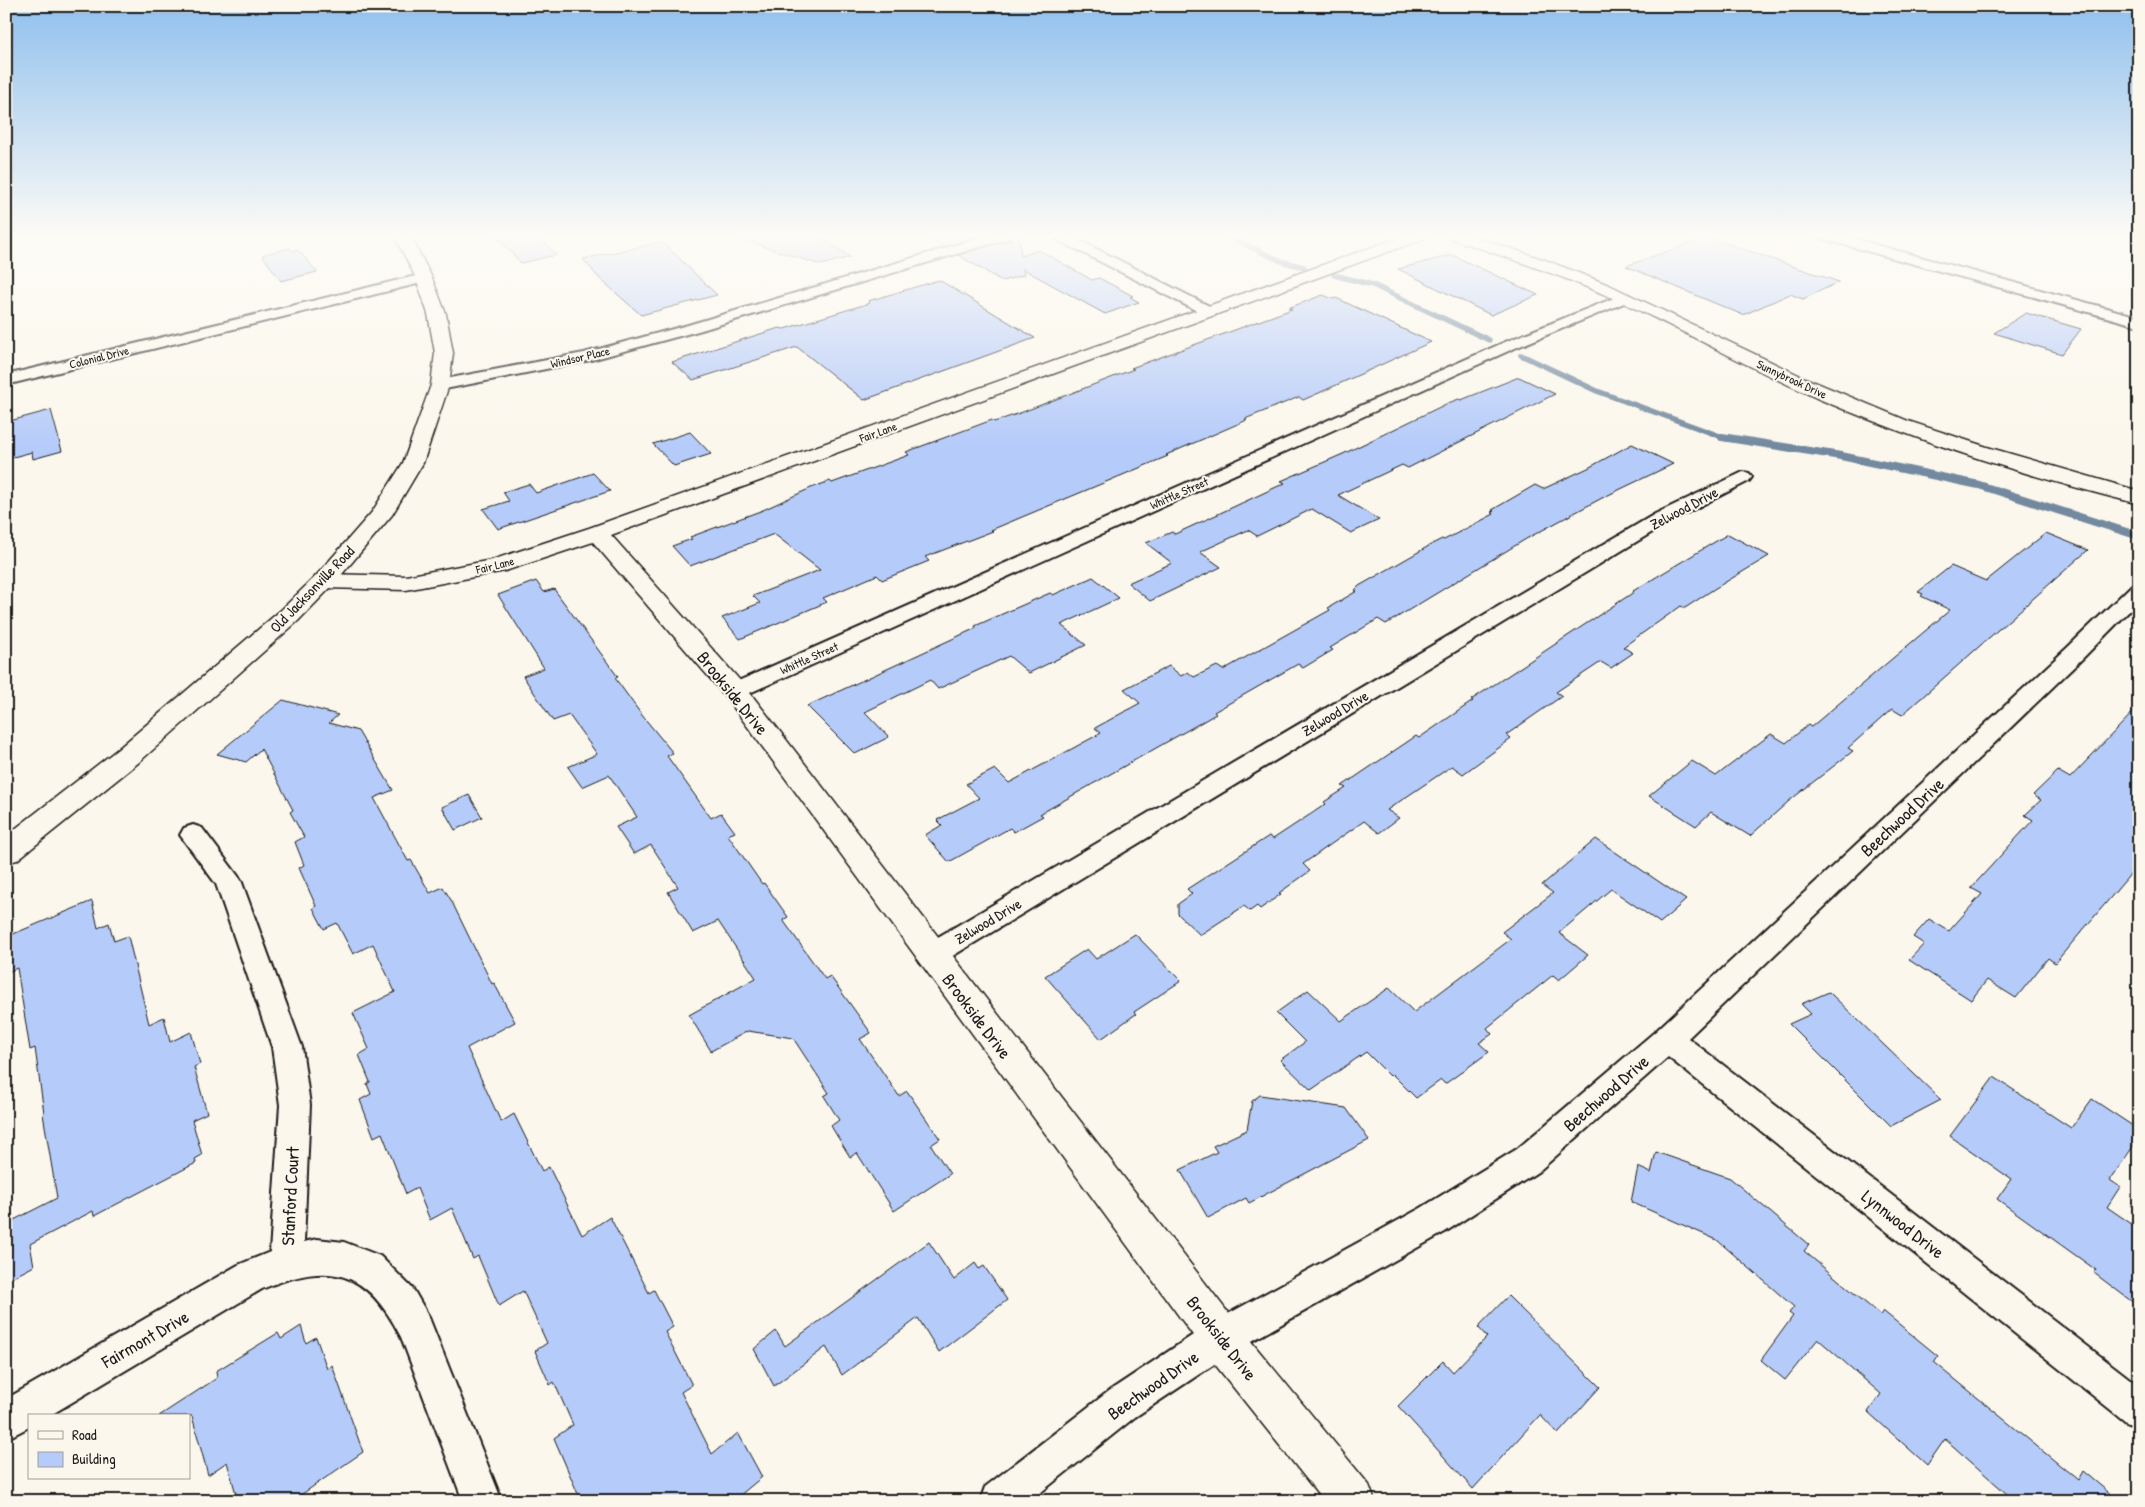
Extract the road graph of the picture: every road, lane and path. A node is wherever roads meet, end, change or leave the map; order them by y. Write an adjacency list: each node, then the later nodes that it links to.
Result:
1 (312, 305): 11 (street, Colonial Drive)
2 (434, 305): 12 (street, Old Jacksonville Road)
3 (769, 305): 12 (street, Windsor Place)
4 (1197, 305): 9 (street)
5 (1228, 305): 9 (street, Fair Lane)
6 (1606, 305): 18 (street, Whittle Street)
7 (1639, 305): 14 (street, Sunnybrook Drive)
8 (2079, 305): 10 (street)
9 (1210, 312): 15 (street, Fair Lane)
10 (2139, 322)
11 (6, 380)
12 (440, 385): 16 (street, Old Jacksonville Road)
13 (1743, 477): 21 (street, Zelwood Drive)
14 (2139, 498)
15 (597, 534): 16 (street, Fair Lane); 18 (street, Brookside Drive)
16 (324, 581): 20 (street, Old Jacksonville Road)
17 (2139, 589): 22 (street, Beechwood Drive)
18 (734, 691): 21 (street, Brookside Drive)
19 (193, 835): 23 (street, Stanford Court)
20 (6, 852)
21 (931, 955): 24 (street, Brookside Drive)
22 (1668, 1039): 24 (street, Beechwood Drive); 25 (street, Lynnwood Drive)
23 (286, 1262): 26 (street, Fairmont Drive); 27 (street, Stanford Court)
24 (1221, 1338): 28 (street, Beechwood Drive); 29 (street, Brookside Drive)
25 (2139, 1409)
26 (6, 1420)
27 (483, 1501)
28 (998, 1501)
29 (1353, 1501)

